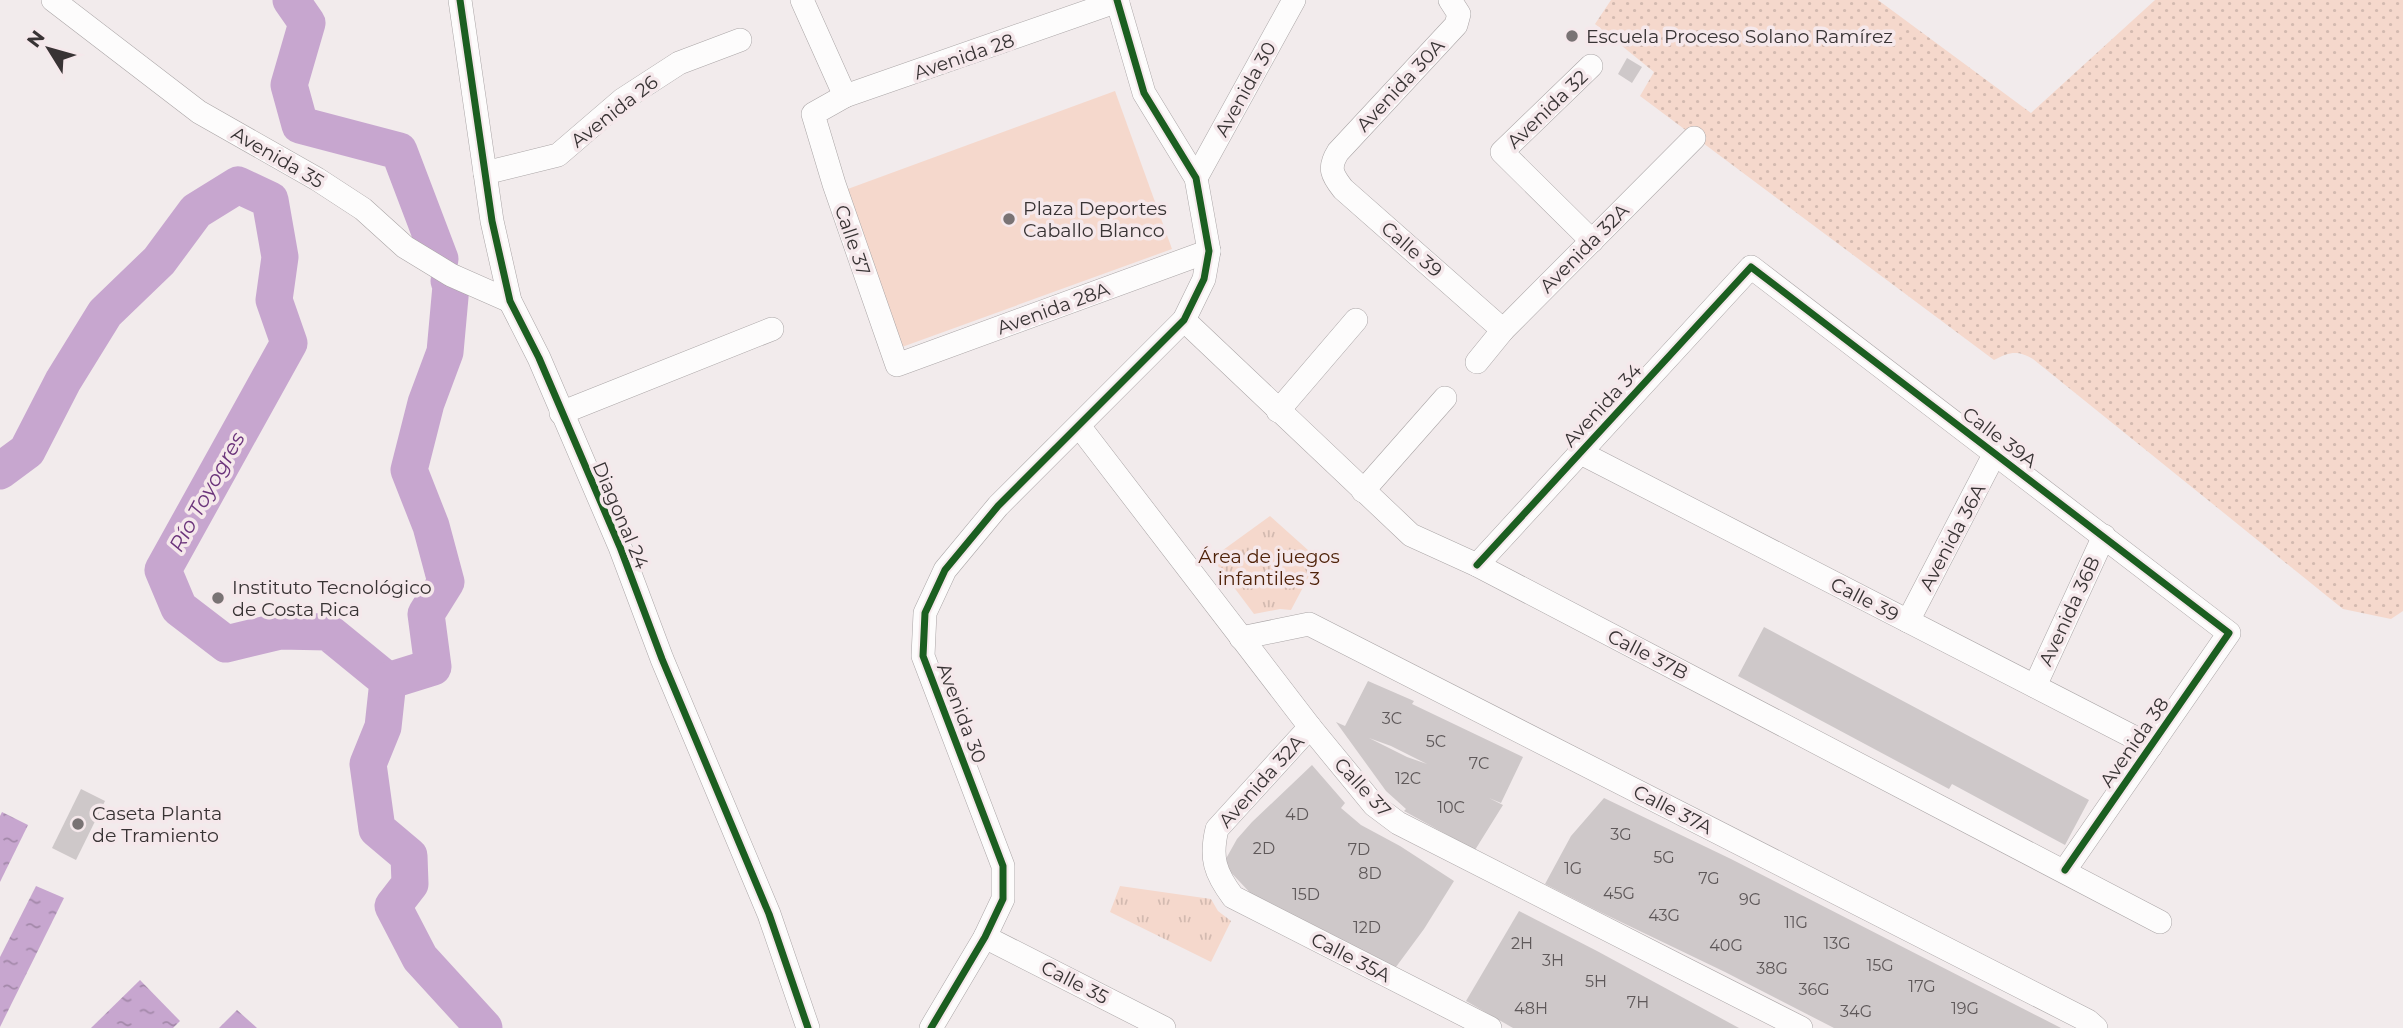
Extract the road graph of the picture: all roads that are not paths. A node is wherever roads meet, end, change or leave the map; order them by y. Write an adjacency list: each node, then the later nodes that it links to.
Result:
1 (53, 0): 18 (street, Avenida 35)
2 (460, 0): 13 (street, Diagonal 24)
3 (802, 0): 9 (street)
4 (1294, 0): 14 (street, Avenida 30)
5 (1117, 1): 9 (street, Avenida 28); 14 (street)
6 (1453, 3): 12 (street, Avenida 30A)
7 (740, 40): 13 (street, Avenida 26)
8 (1591, 66): 15 (street, Avenida 32)
9 (845, 96): 10 (street, Avenida 28)
10 (813, 114): 24 (street, Calle 37)
11 (1694, 138): 15 (street, Avenida 32A)
12 (1332, 162): 22 (street, Calle 39)
13 (485, 173): 18 (street, Diagonal 24)
14 (1196, 178): 16 (street, Avenida 30)
15 (1591, 241): 22 (street, Avenida 32A)
16 (1209, 251): 19 (street, Avenida 30); 24 (street, Avenida 28A)
17 (1751, 267): 29 (street, Avenida 34); 30 (street, Calle 39A)
18 (510, 301): 27 (street, Diagonal 24)
19 (1184, 320): 26 (street, Calle 37B); 28 (street, Avenida 30)
20 (1356, 320): 26 (street)
21 (772, 329): 27 (street)
22 (1503, 330): 23 (street, Avenida 32A)
23 (1477, 362)
24 (897, 365)
25 (1445, 398): 31 (street)
26 (1278, 411): 31 (street, Calle 37B)
27 (561, 413): 44 (street, Diagonal 24)
28 (1079, 426): 36 (street, Calle 37); 43 (street, Avenida 30)
29 (1579, 452): 33 (street, Avenida 34); 34 (street, Calle 39)
30 (1995, 453): 32 (street, Calle 39A); 34 (street, Avenida 36A)
31 (1363, 491): 33 (street, Calle 37B)
32 (2104, 536): 35 (street, Calle 39A); 37 (street, Avenida 36B)
33 (1477, 565): 40 (street, Calle 37B)
34 (1908, 621): 37 (street, Calle 39)
35 (2229, 633): 39 (street, Avenida 38)
36 (1241, 638): 38 (street, Calle 37); 49 (street, Calle 37A)
37 (2035, 686): 39 (street, Calle 39)
38 (1310, 727): 41 (street, Avenida 32A); 48 (street, Calle 37)
39 (2151, 746): 40 (street, Avenida 38)
40 (2065, 870): 42 (street, Calle 37B)
41 (1219, 878): 47 (street, Calle 35A)
42 (2160, 922)
43 (985, 937): 45 (street, Avenida 30); 46 (street, Calle 35)
44 (808, 1028)
45 (931, 1028)
46 (1164, 1028)
47 (1490, 1028)
48 (1801, 1028)
49 (2096, 1028)

